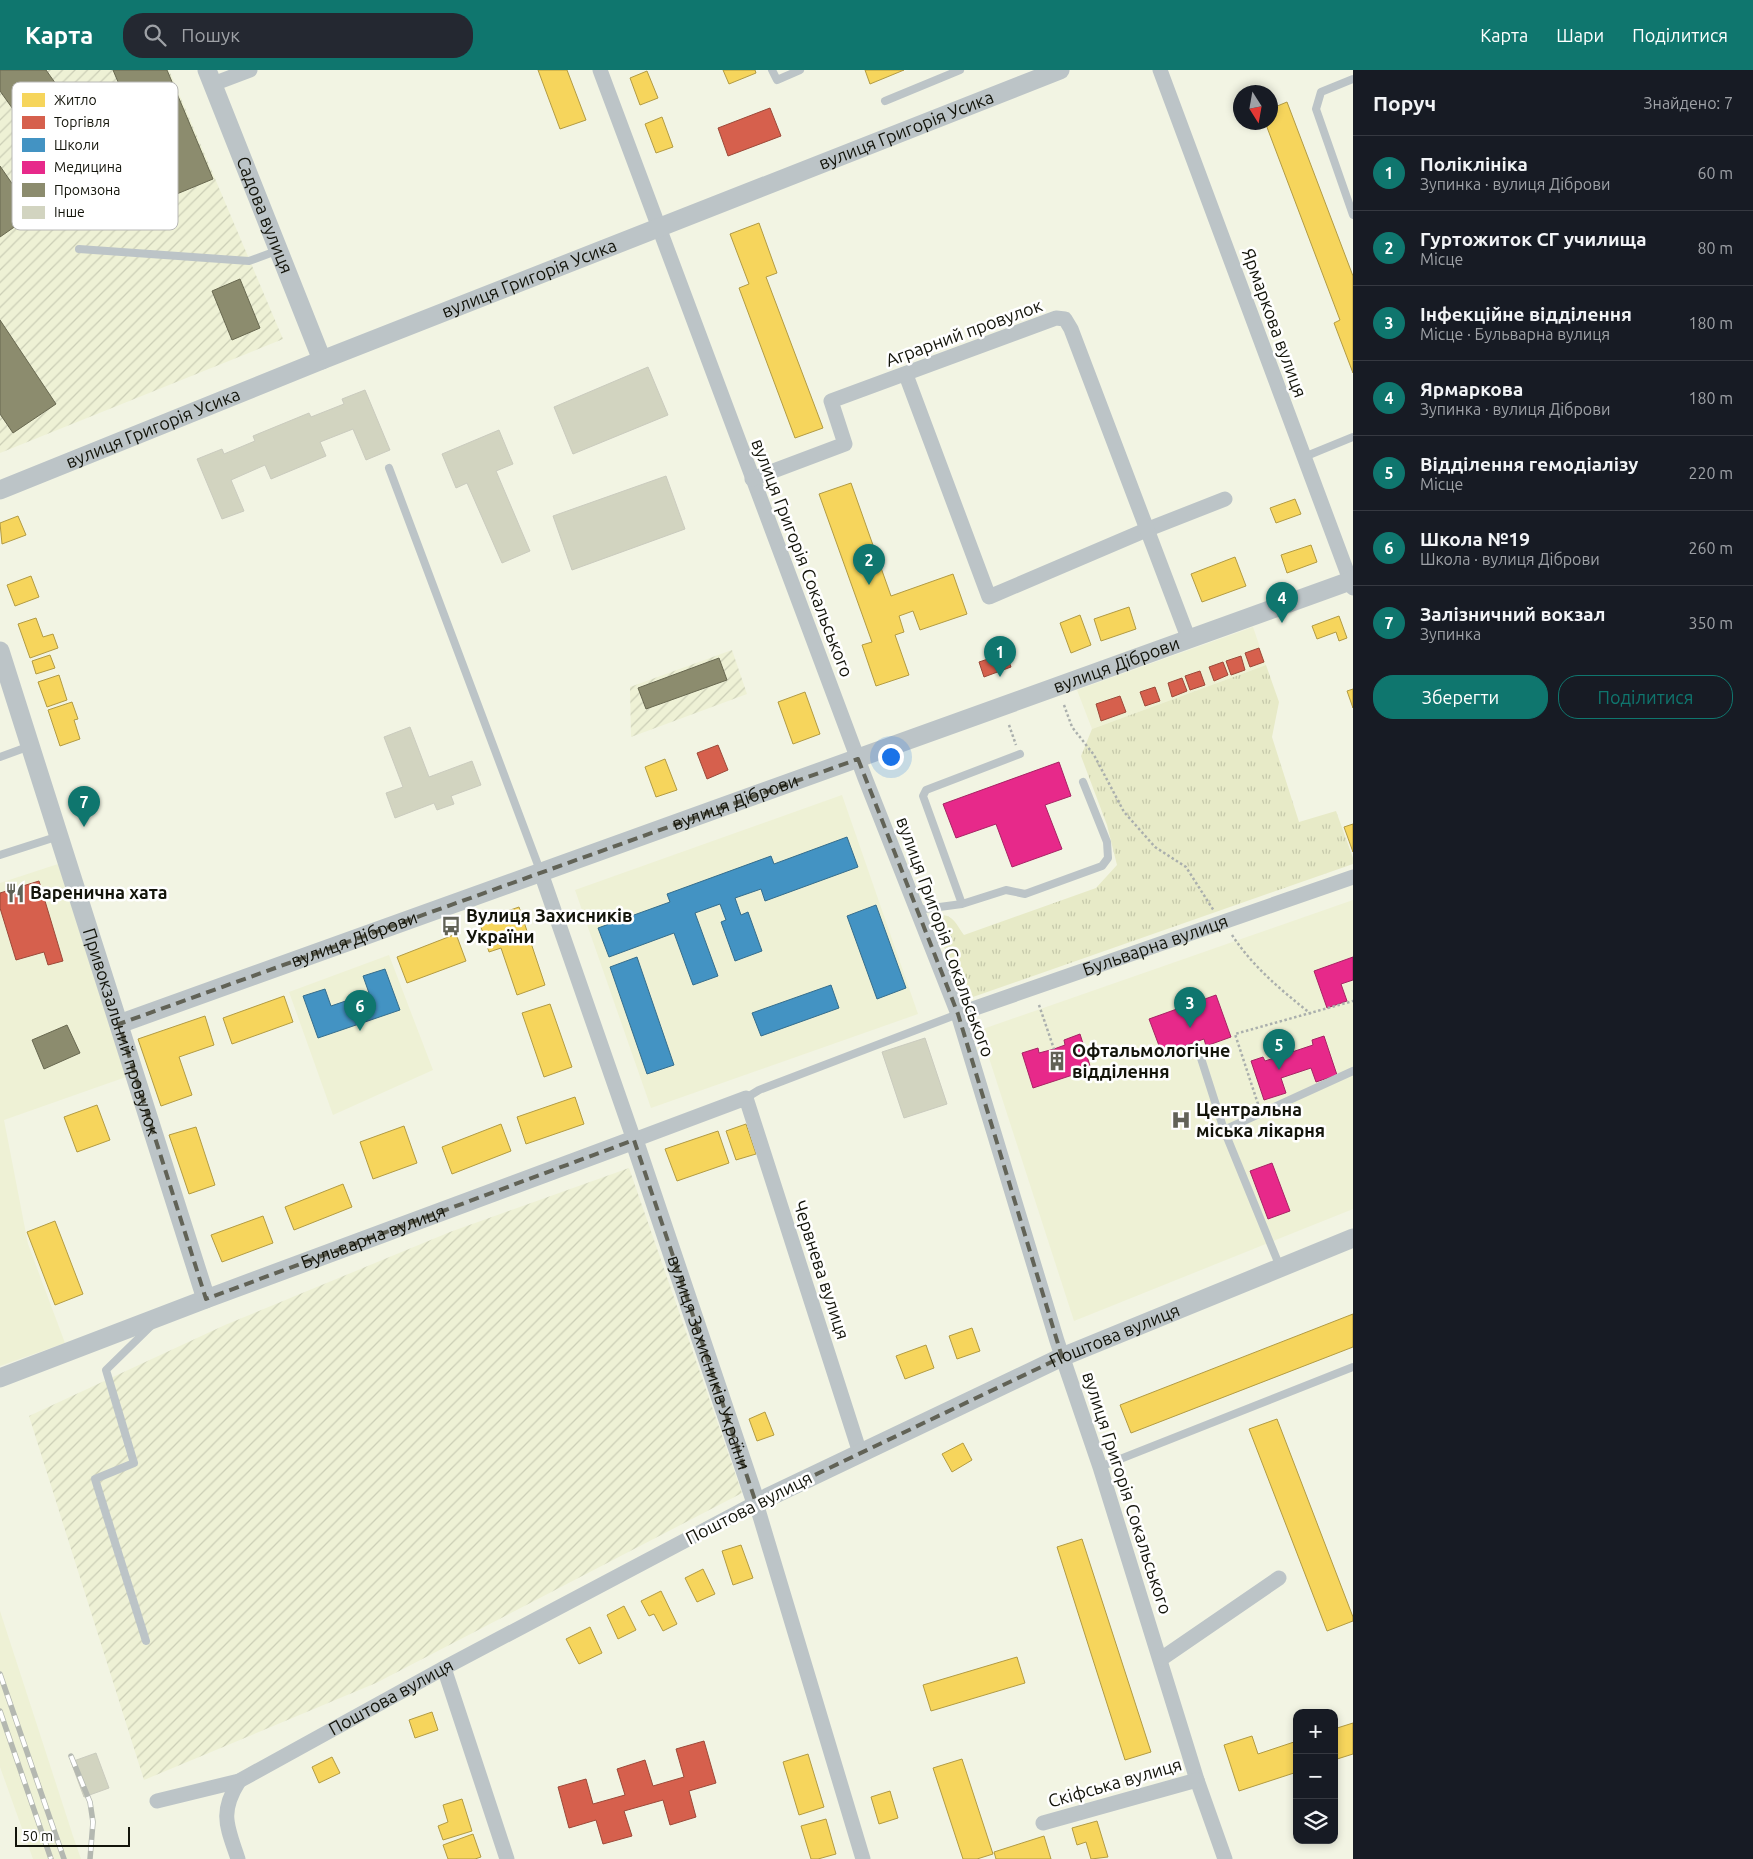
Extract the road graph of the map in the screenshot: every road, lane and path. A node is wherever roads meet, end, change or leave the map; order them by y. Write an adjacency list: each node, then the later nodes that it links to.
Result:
1 (250, 70): 8 (street)
2 (600, 70): 12 (street, вулиця Григорія Сокальського)
3 (772, 70): 4 (lane)
4 (800, 70)
5 (960, 70): 10 (lane)
6 (1060, 70): 12 (street, вулиця Григорія Усика)
7 (1160, 70): 18 (street, Ярмаркова вулиця)
8 (210, 77): 14 (street, Садова вулиця)
9 (1353, 79): 11 (lane)
10 (885, 101)
11 (1353, 215)
12 (660, 228): 15 (street, вулиця Григорія Усика); 20 (street, вулиця Григорія Сокальського)
13 (79, 249): 14 (lane)
14 (279, 250): 15 (street, Садова вулиця)
15 (322, 360): 21 (street, вулиця Григорія Усика)
16 (906, 375): 20 (street, Аграрний провулок); 23 (street, Аграрний провулок); 23 (street)
17 (1353, 438): 18 (lane)
18 (1304, 457): 24 (street, Ярмаркова вулиця)
19 (389, 468): 36 (lane)
20 (752, 479): 32 (street, вулиця Григорія Сокальського)
21 (0, 490)
22 (1225, 499): 23 (street)
23 (1146, 530): 25 (street, Аграрний провулок)
24 (1352, 583): 25 (street, вулиця Діброви)
25 (1189, 640): 32 (street, вулиця Діброви)
26 (0, 651): 29 (street, Привокзальний провулок)
27 (1064, 705): 40 (path)
28 (1009, 725): 30 (path)
29 (30, 746): 31 (lane); 34 (street, Привокзальний провулок)
30 (1020, 754): 38 (lane)
31 (0, 757)
32 (858, 759): 36 (street, вулиця Діброви); 39 (street, вулиця Григорія Сокальського)
33 (1083, 782): 38 (lane)
34 (59, 836): 35 (lane); 46 (street, Привокзальний провулок)
35 (0, 855)
36 (541, 872): 46 (street, вулиця Діброви); 53 (street, вулиця Захисників України)
37 (1353, 877): 44 (street, Бульварна вулиця)
38 (962, 904): 39 (lane)
39 (917, 910): 44 (street, вулиця Григорія Сокальського)
40 (1214, 912)
41 (1230, 931): 45 (path)
42 (1353, 1001): 45 (path)
43 (1039, 1005): 47 (path)
44 (958, 1014): 50 (lane); 58 (street, вулиця Григорія Сокальського)
45 (1311, 1014): 51 (path)
46 (119, 1024): 56 (street, Привокзальний провулок)
47 (1054, 1049)
48 (1198, 1052): 52 (lane)
49 (1353, 1071): 51 (lane)
50 (746, 1098): 53 (street, Бульварна вулиця); 61 (street, Червнева вулиця)
51 (1261, 1112): 52 (lane)
52 (1224, 1130): 55 (lane)
53 (634, 1140): 56 (street, Бульварна вулиця); 63 (street, вулиця Захисників України)
54 (1353, 1238): 55 (street, Поштова вулиця)
55 (1281, 1268): 58 (street, Поштова вулиця)
56 (206, 1299): 57 (street, Бульварна вулиця)
57 (160, 1318): 60 (street, Бульварна вулиця); 65 (lane)
58 (1062, 1357): 61 (street, Поштова вулиця); 62 (street, вулиця Григорія Сокальського)
59 (1353, 1367): 62 (lane)
60 (0, 1378)
61 (860, 1453): 63 (street, Поштова вулиця)
62 (1100, 1466): 66 (street, вулиця Григорія Сокальського)
63 (756, 1503): 67 (street, Поштова вулиця); 74 (street, вулиця Захисників України)
64 (1279, 1578): 66 (street)
65 (146, 1641)
66 (1161, 1659): 68 (street, вулиця Григорія Сокальського)
67 (444, 1668): 69 (street, Поштова вулиця); 73 (street)
68 (1198, 1780): 71 (street, Скіфська вулиця); 75 (street, вулиця Григорія Сокальського)
69 (239, 1782): 70 (street, Поштова вулиця); 72 (street)
70 (157, 1801)
71 (1043, 1823)
72 (238, 1859)
73 (507, 1859)
74 (862, 1859)
75 (1225, 1859)

